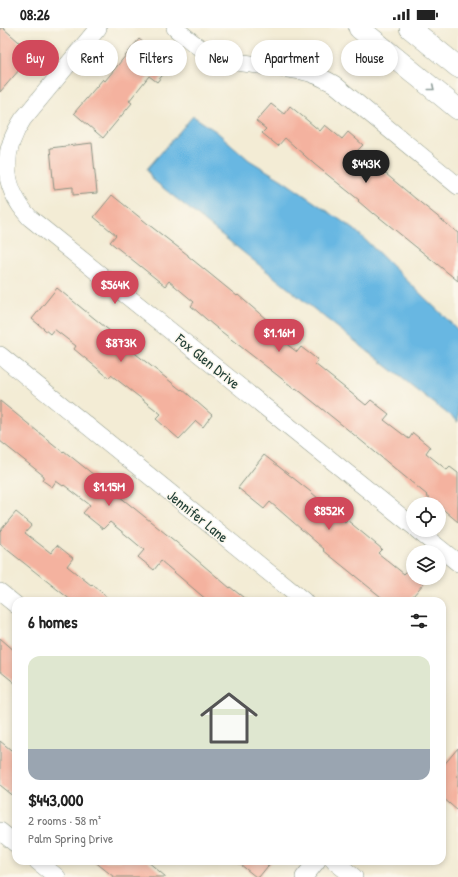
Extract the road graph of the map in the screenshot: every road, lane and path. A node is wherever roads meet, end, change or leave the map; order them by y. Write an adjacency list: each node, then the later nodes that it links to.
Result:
1 (98, 28): 9 (street, Fox Glen Drive)
2 (175, 28): 7 (street)
3 (359, 28): 6 (street, one-way to 6)
4 (410, 28): 5 (street)
5 (458, 67)
6 (458, 109)
7 (458, 186)
8 (0, 355): 13 (street, Jennifer Lane)
9 (406, 520)
10 (426, 537): 11 (street)
11 (458, 563)
12 (0, 592): 14 (street)
13 (299, 597)
14 (12, 602)
15 (0, 831): 16 (street)
16 (12, 841)
17 (42, 865): 20 (street)
18 (314, 865): 21 (street)
19 (339, 865): 22 (street)
20 (57, 877)
21 (304, 877)
22 (354, 877)

